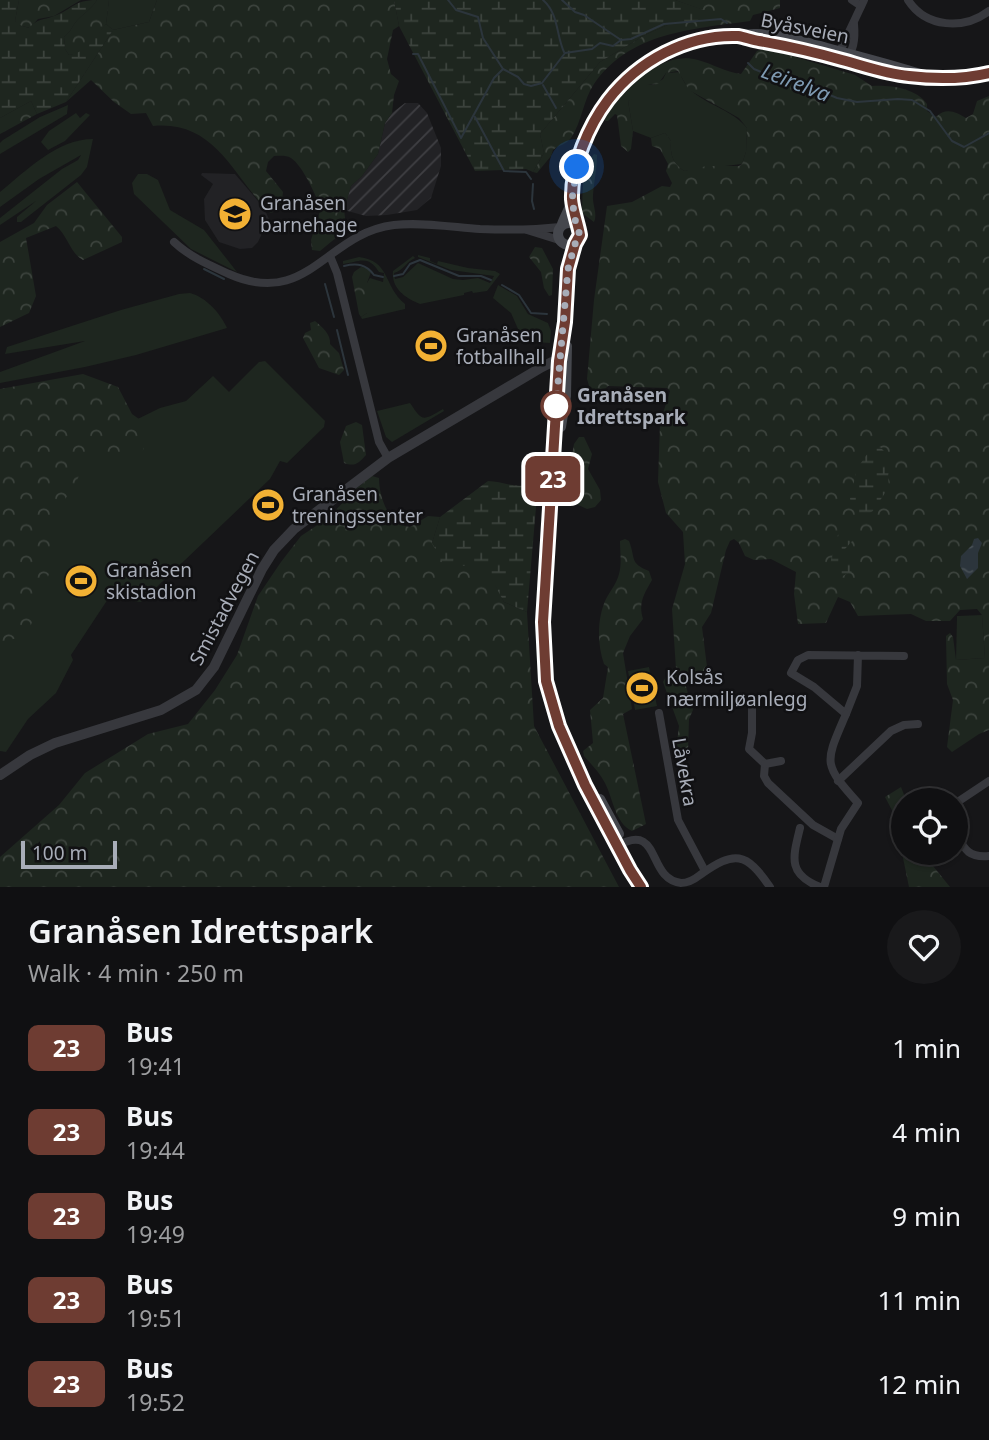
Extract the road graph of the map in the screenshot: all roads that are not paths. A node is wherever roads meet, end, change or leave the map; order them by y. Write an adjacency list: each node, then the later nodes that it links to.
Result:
1 (852, 0): 3 (street)
2 (908, 0): 4 (street)
3 (863, 3): 5 (street)
4 (989, 11)
5 (844, 55): 6 (main road, Byåsveien); 7 (main road, Byåsveien)
6 (989, 73)
7 (572, 199): 8 (main road); 9 (main road)
8 (561, 225): 9 (main road); 10 (street); 11 (main road)
9 (576, 225): 13 (main road)
10 (525, 229): 11 (street); 14 (street)
11 (560, 241): 13 (main road); 15 (main road)
12 (174, 242): 14 (street)
13 (575, 244): 15 (main road)
14 (330, 256): 17 (street)
15 (568, 269): 16 (main road)
16 (563, 361): 17 (street, Smistadvegen); 32 (main road)
17 (388, 458): 26 (street, Smistadvegen)
18 (858, 655): 19 (street); 22 (street); 22 (street)
19 (904, 656)
20 (752, 699): 25 (street)
21 (659, 713): 35 (street, Låvekra)
22 (846, 714): 27 (street)
23 (918, 724): 27 (street)
24 (781, 761): 25 (street)
25 (765, 764): 31 (street)
26 (0, 775)
27 (838, 781): 31 (street)
28 (989, 781): 29 (street)
29 (968, 795)
30 (800, 828): 39 (street)
31 (838, 839): 39 (street)
32 (620, 844): 36 (main road); 37 (street)
33 (968, 853): 34 (street)
34 (989, 856)
35 (705, 871): 37 (street); 38 (street)
36 (639, 883)
37 (680, 885)
38 (770, 887)
39 (822, 887)

